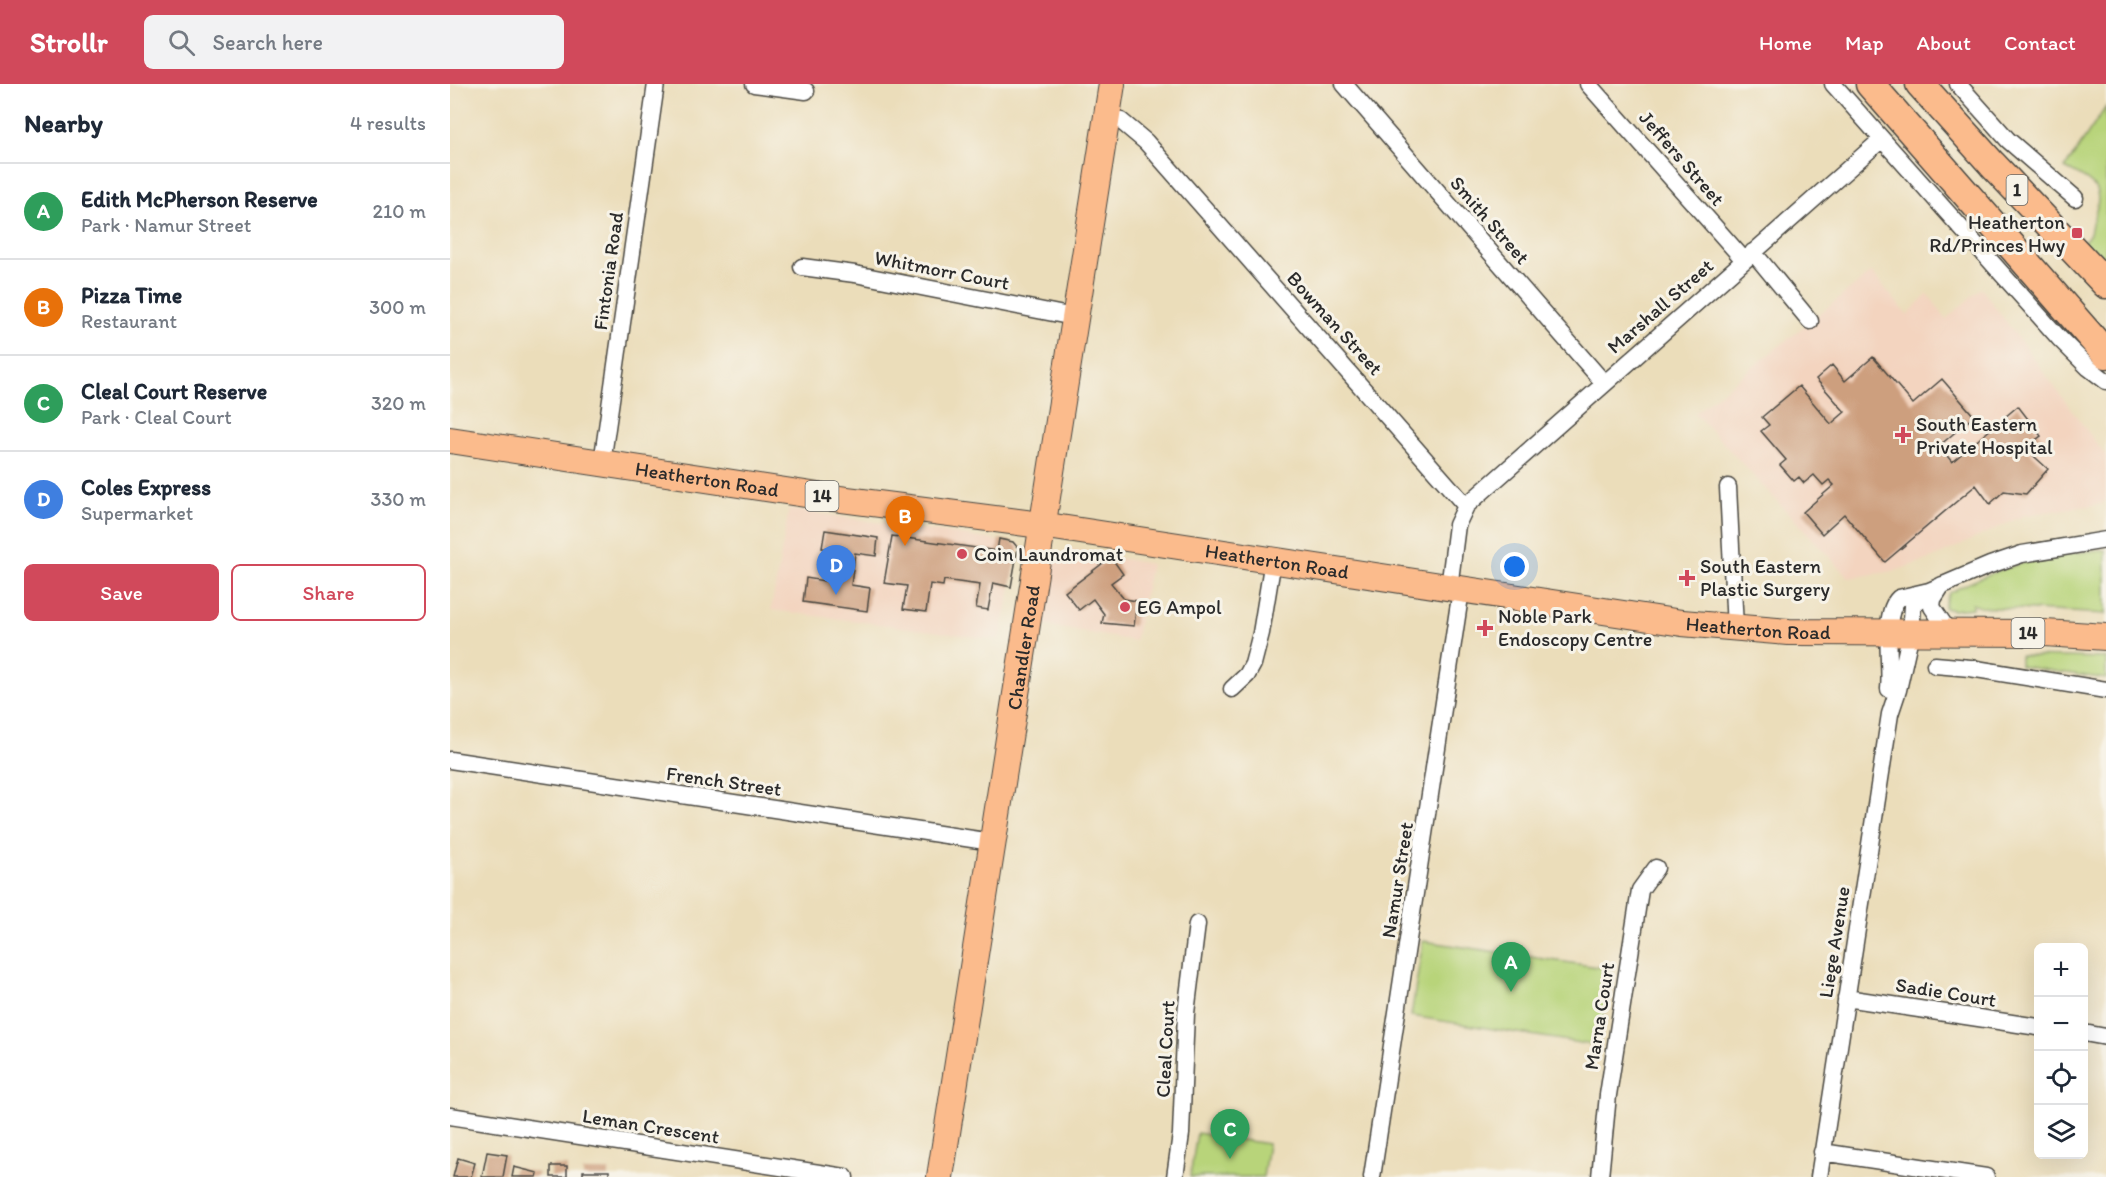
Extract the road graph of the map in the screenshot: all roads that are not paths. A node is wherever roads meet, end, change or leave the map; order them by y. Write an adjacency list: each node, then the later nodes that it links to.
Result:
1 (656, 84): 23 (street, Fintonia Road)
2 (754, 84): 10 (street)
3 (1112, 84): 11 (main road, Chandler Road)
4 (1344, 84): 21 (street, Smith Street)
5 (1588, 84): 14 (street, Jeffers Street)
6 (1833, 84): 12 (street)
7 (1870, 84): 19 (highway, 1)
8 (1958, 84): 13 (street)
9 (1929, 88): 16 (highway, 1)
10 (806, 91)
11 (1107, 118): 17 (main road, Chandler Road); 25 (street, Bowman Street)
12 (1882, 139): 14 (street, Marshall Street); 20 (street)
13 (2075, 198)
14 (1748, 256): 18 (street, Jeffers Street); 21 (street, Marshall Street)
15 (802, 267): 17 (street, Whitmorr Court)
16 (2106, 284)
17 (1074, 316): 26 (main road, Chandler Road)
18 (1810, 321)
19 (2106, 354)
20 (2106, 381)
21 (1604, 383): 25 (street, Marshall Street)
22 (450, 441): 23 (main road, Heatherton Road / 14)
23 (602, 463): 26 (main road, Heatherton Road / 14)
24 (1728, 487): 33 (street)
25 (1466, 506): 32 (street)
26 (1041, 525): 30 (main road, Heatherton Road / 14); 41 (main road, Chandler Road)
27 (2106, 540): 28 (street)
28 (2084, 545): 29 (street); 31 (street)
29 (2106, 546)
30 (1273, 560): 32 (main road, Heatherton Road / 14); 38 (street)
31 (1936, 588): 34 (street, Liege Avenue); 35 (street)
32 (1455, 589): 33 (main road, Heatherton Road / 14); 53 (street, Namur Street)
33 (1735, 628): 34 (main road, Heatherton Road / 14)
34 (1900, 632): 35 (main road, Heatherton Road / 14); 44 (street, Liege Avenue)
35 (1949, 632): 36 (main road, Heatherton Road / 14)
36 (2106, 638)
37 (1935, 665): 39 (street)
38 (1232, 689)
39 (2106, 690)
40 (450, 760): 41 (street, French Street)
41 (992, 842): 51 (main road, Chandler Road)
42 (1656, 868): 54 (street, Marna Court)
43 (1197, 924): 52 (street, Cleal Court)
44 (1846, 998): 45 (street, Sadie Court); 49 (street, Liege Avenue)
45 (2034, 1026)
46 (2088, 1035): 47 (street)
47 (2106, 1037)
48 (450, 1116): 50 (street, Leman Crescent)
49 (1822, 1152): 55 (street, Liege Avenue); 56 (street)
50 (845, 1177)
51 (940, 1177)
52 (1175, 1177)
53 (1372, 1177)
54 (1600, 1177)
55 (1819, 1177)
56 (1986, 1177)

